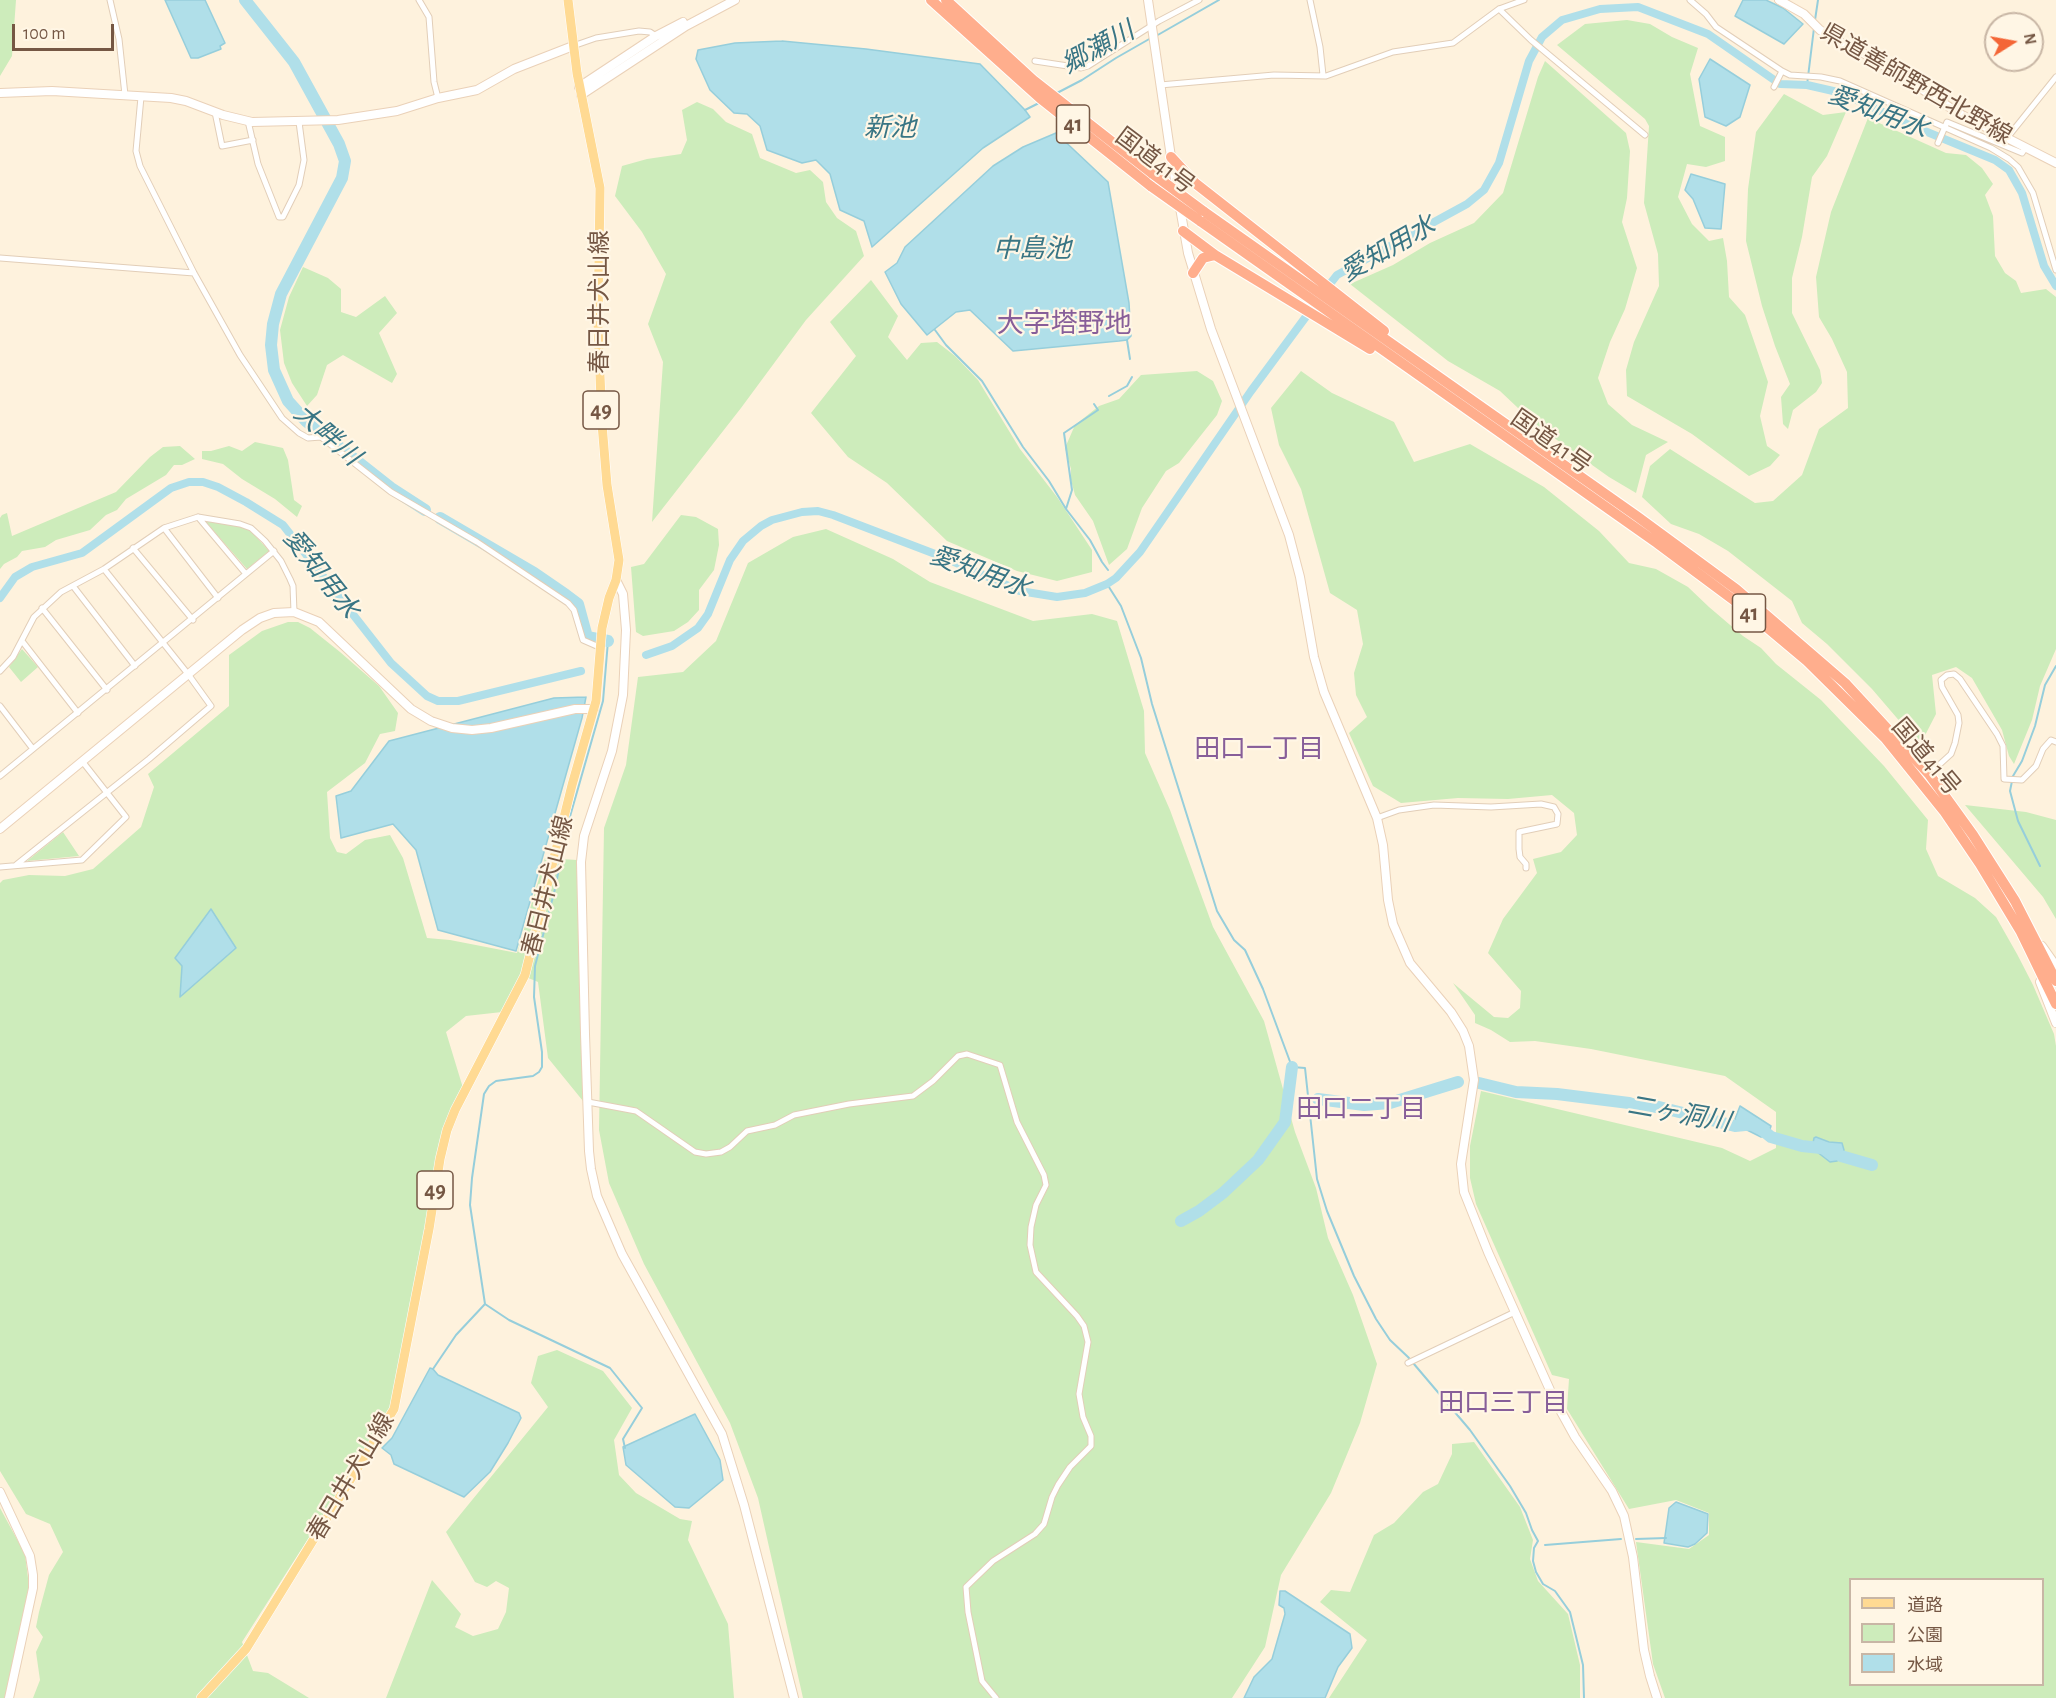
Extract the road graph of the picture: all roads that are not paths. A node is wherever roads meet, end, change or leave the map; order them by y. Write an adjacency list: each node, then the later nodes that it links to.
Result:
1 (110, 0): 26 (street)
2 (418, 0): 28 (street)
3 (568, 0): 17 (main road, 春日井犬山線 / 49)
4 (735, 0): 16 (street); 24 (street)
5 (932, 0): 14 (highway, 国道41号 / 41)
6 (946, 0): 14 (highway, 国道41号 / 41)
7 (1148, 0): 15 (street)
8 (1199, 0): 15 (street)
9 (1310, 0): 20 (street)
10 (1524, 0): 13 (street)
11 (1690, 0): 19 (street)
12 (1779, 0): 34 (street, 県道善師野西北野線)
13 (1499, 9): 20 (street); 33 (street)
14 (960, 20): 39 (highway, 国道41号 / 41)
15 (1152, 25): 18 (street); 22 (street)
16 (656, 36): 17 (street); 24 (street)
17 (573, 46): 24 (main road, 春日井犬山線 / 49); 28 (street)
18 (1035, 61)
19 (1782, 71): 23 (street); 32 (street)
20 (1323, 75): 22 (street)
21 (2056, 77): 34 (street)
22 (1161, 85): 38 (street)
23 (1774, 87)
24 (580, 92): 60 (main road, 春日井犬山線 / 49)
25 (0, 93): 26 (street)
26 (124, 94): 27 (street)
27 (141, 97): 29 (street); 48 (street)
28 (438, 98): 31 (street)
29 (214, 112): 30 (street); 35 (street)
30 (248, 121): 31 (street); 35 (street)
31 (299, 122): 35 (street)
32 (1945, 128): 36 (street); 37 (street); 47 (street)
33 (1645, 135)
34 (2007, 138): 37 (street, 県道善師野西北野線)
35 (253, 140)
36 (1938, 143)
37 (2026, 147): 40 (street, 県道善師野西北野線)
38 (1171, 157): 41 (highway); 42 (street)
39 (1124, 159): 43 (highway, 国道41号 / 41, bridge); 43 (highway, 国道41号 / 41, bridge)
40 (2056, 163)
41 (1195, 183): 42 (highway); 50 (highway)
42 (1176, 188): 44 (street)
43 (1202, 216): 50 (highway, 国道41号 / 41)
44 (1183, 231): 45 (highway); 49 (street)
45 (1215, 255): 49 (highway); 51 (highway)
46 (0, 258): 48 (street)
47 (2056, 270)
48 (194, 273): 53 (street)
49 (1193, 273): 83 (street)
50 (1297, 276): 51 (highway, 国道41号 / 41); 51 (highway)
51 (1343, 316): 80 (highway, 国道41号 / 41); 88 (highway, 国道41号 / 41)
52 (327, 428): 53 (street)
53 (321, 437): 68 (street)
54 (198, 517): 55 (street); 57 (street); 59 (street)
55 (164, 528): 56 (street); 62 (street)
56 (133, 548): 58 (street); 65 (street)
57 (274, 551): 59 (street); 64 (street)
58 (104, 569): 61 (street); 67 (street)
59 (246, 574): 62 (street)
60 (616, 580): 68 (main road, 春日井犬山線 / 49); 93 (street)
61 (73, 586): 63 (street); 69 (street)
62 (218, 598): 65 (street)
63 (42, 608): 66 (street); 72 (street)
64 (294, 612): 71 (street); 74 (street)
65 (193, 620): 67 (street)
66 (22, 641): 70 (street); 75 (street)
67 (164, 643): 69 (street); 71 (street)
68 (599, 647): 74 (main road, 春日井犬山線 / 49)
69 (135, 666): 72 (street)
70 (0, 670)
71 (188, 674): 78 (street); 82 (street)
72 (106, 690): 75 (street)
73 (0, 706): 77 (street)
74 (594, 710): 98 (main road, 春日井犬山線 / 49)
75 (78, 713): 77 (street)
76 (2056, 742): 80 (street)
77 (33, 749): 81 (street)
78 (82, 761): 82 (street); 84 (street)
79 (0, 767): 81 (street)
80 (1929, 774): 88 (highway, 国道41号 / 41)
81 (2, 775)
82 (107, 794): 85 (street); 85 (street)
83 (1377, 818): 87 (street); 94 (street)
84 (0, 828)
85 (16, 865): 86 (street)
86 (0, 867)
87 (1526, 868)
88 (2025, 930): 89 (street); 90 (highway, 国道41号 / 41); 91 (highway, 国道41号 / 41); 92 (street)
89 (2056, 966)
90 (2056, 981)
91 (2056, 1004)
92 (2056, 1023)
93 (588, 1102): 99 (street); 100 (street)
94 (1515, 1312): 95 (street); 101 (street)
95 (1408, 1363)
96 (0, 1492): 97 (street)
97 (9, 1698)
98 (201, 1698)
99 (794, 1698)
100 (996, 1698)
101 (1657, 1698)

